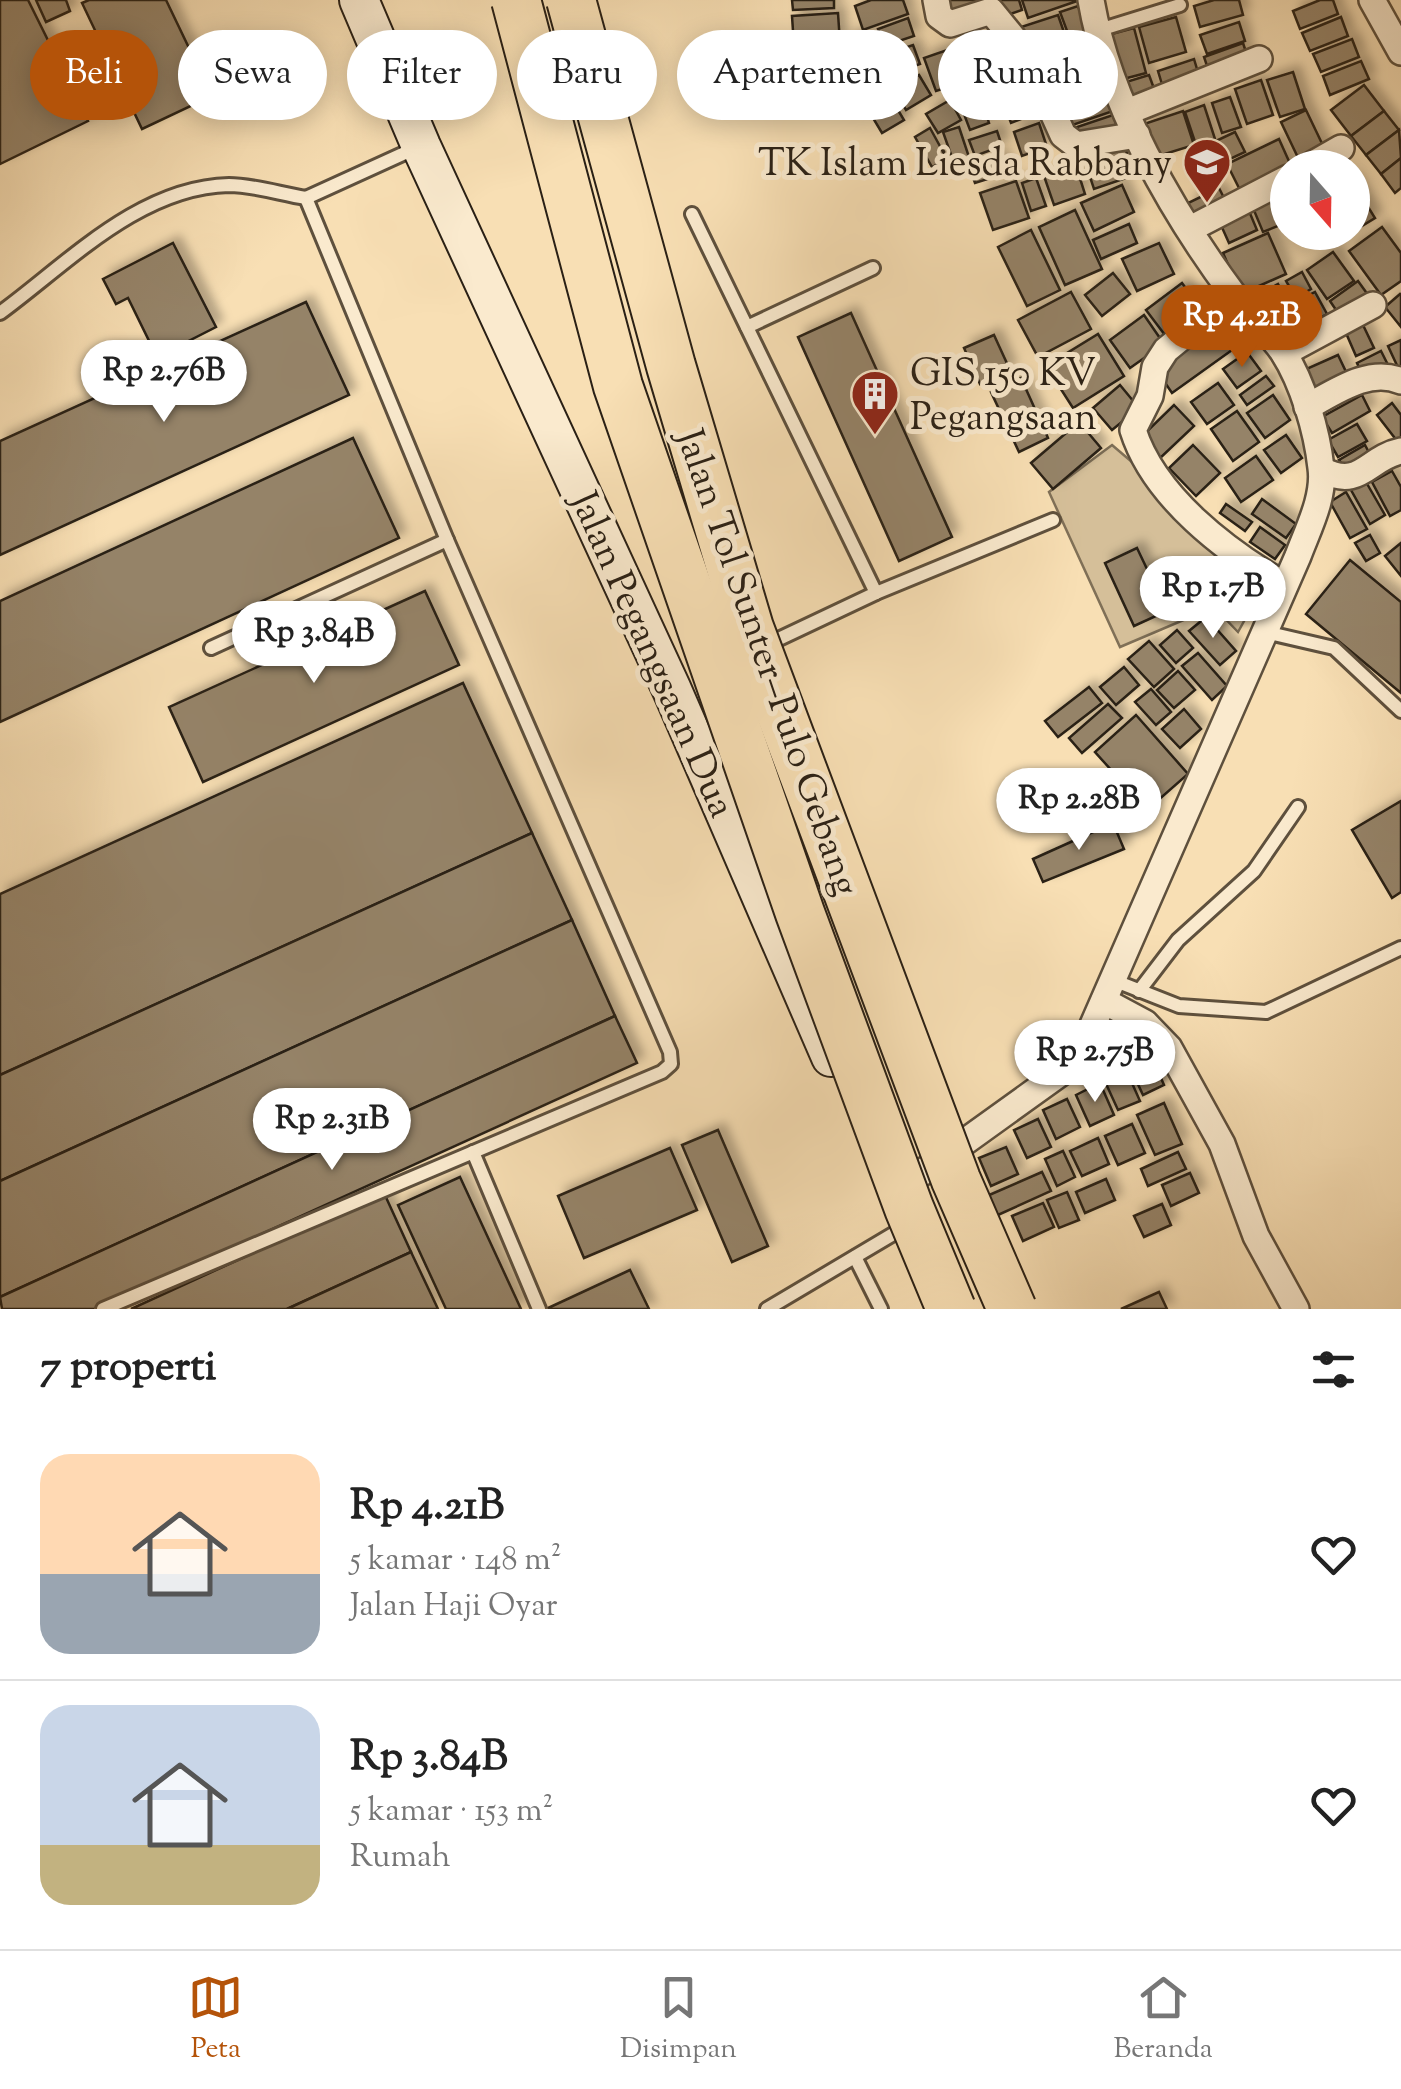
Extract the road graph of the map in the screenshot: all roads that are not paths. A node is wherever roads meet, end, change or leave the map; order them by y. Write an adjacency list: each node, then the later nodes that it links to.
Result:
1 (359, 0): 13 (main road, Jalan Pegangsaan Dua)
2 (516, 0): 51 (highway, Jalan Tol Sunter–Pulo Gebang, bridge)
3 (571, 0): 52 (highway, Jalan Tol Sunter–Pulo Gebang, bridge)
4 (936, 0): 12 (street)
5 (1091, 0): 8 (street)
6 (1372, 0): 9 (street)
7 (1180, 5): 8 (lane)
8 (1096, 30)
9 (1401, 52)
10 (1260, 59): 12 (street)
11 (1118, 94): 12 (street)
12 (1132, 124): 19 (street)
13 (421, 146): 17 (lane); 38 (main road, Jalan Pegangsaan Dua)
14 (1341, 148): 15 (street)
15 (1338, 150)
16 (1270, 187): 19 (street)
17 (306, 198): 23 (lane); 31 (lane)
18 (692, 214): 24 (lane)
19 (1190, 229): 21 (street)
20 (873, 268): 24 (lane)
21 (1233, 296): 25 (street); 32 (street)
22 (1373, 305): 25 (street)
23 (0, 313)
24 (747, 327): 33 (lane)
25 (1284, 353): 27 (street)
26 (1401, 381): 27 (street)
27 (1307, 407): 29 (street)
28 (1401, 451): 29 (street)
29 (1322, 470): 32 (street)
30 (1053, 520): 33 (lane)
31 (447, 540): 35 (lane); 44 (lane)
32 (1284, 585): 34 (street)
33 (876, 593): 36 (lane)
34 (1263, 632): 39 (lane); 42 (street)
35 (210, 648)
36 (746, 654)
37 (732, 662): 38 (lane)
38 (688, 683): 45 (main road, Jalan Pegangsaan Dua)
39 (1401, 711)
40 (1298, 807): 43 (lane)
41 (1401, 948): 43 (lane)
42 (1109, 990): 43 (lane); 45 (street); 53 (street)
43 (1139, 991)
44 (474, 1152): 47 (lane); 48 (lane)
45 (898, 1211): 46 (lane); 51 (main road, Jalan Pegangsaan Dua)
46 (855, 1257): 49 (lane); 50 (lane)
47 (103, 1309)
48 (539, 1309)
49 (767, 1309)
50 (881, 1309)
51 (948, 1309)
52 (1012, 1309)
53 (1296, 1309)

